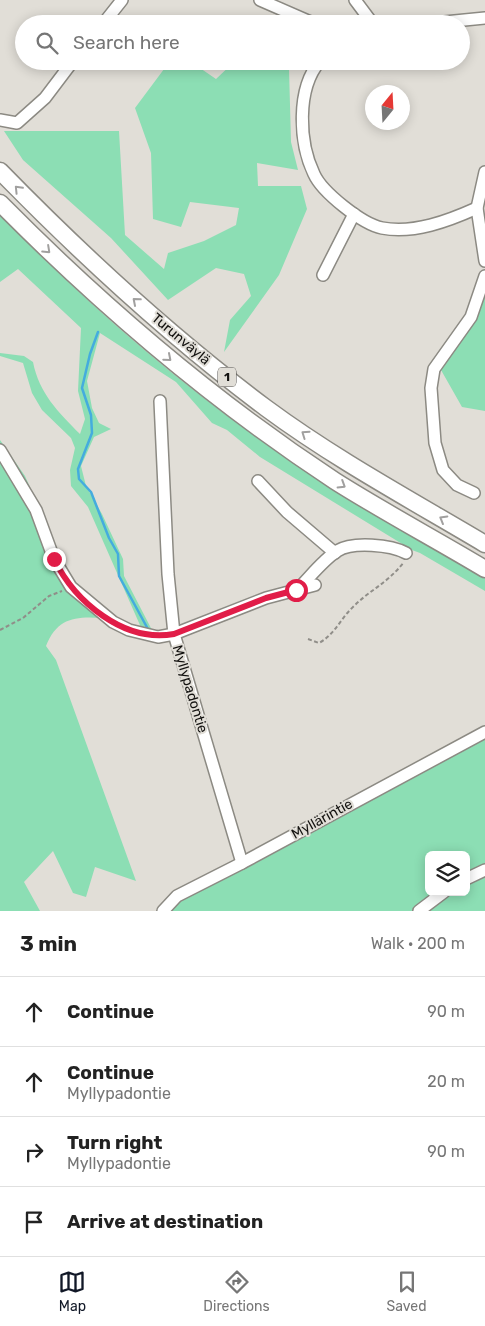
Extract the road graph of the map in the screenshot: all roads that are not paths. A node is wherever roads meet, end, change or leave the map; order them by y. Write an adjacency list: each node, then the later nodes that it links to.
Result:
1 (122, 0): 4 (street)
2 (260, 0): 5 (street)
3 (355, 0): 6 (street)
4 (110, 15)
5 (294, 15)
6 (366, 15)
7 (485, 18): 8 (street)
8 (470, 19)
9 (66, 70): 11 (street)
10 (314, 70): 16 (street)
11 (0, 120)
12 (0, 171): 24 (highway, Turunväylä / 1, one-way to 12)
13 (485, 172): 15 (street)
14 (0, 203): 27 (highway, Turunväylä / 1, one-way to 27)
15 (477, 208): 16 (street); 17 (street)
16 (354, 214): 18 (street)
17 (485, 261)
18 (323, 275)
19 (485, 276): 23 (street)
20 (160, 401): 30 (street)
21 (0, 450): 30 (street, Myllypadontie)
22 (258, 481): 25 (street)
23 (474, 493)
24 (485, 544)
25 (335, 553): 26 (street); 29 (street)
26 (406, 553)
27 (485, 570)
28 (315, 585): 29 (street)
29 (296, 590): 30 (street)
30 (174, 634): 32 (street, Myllypadontie)
31 (485, 732): 32 (street, Myllärintie)
32 (242, 863): 36 (street, Myllärintie)
33 (485, 870): 34 (street)
34 (470, 877)
35 (439, 896): 37 (street)
36 (163, 911)
37 (419, 911)

